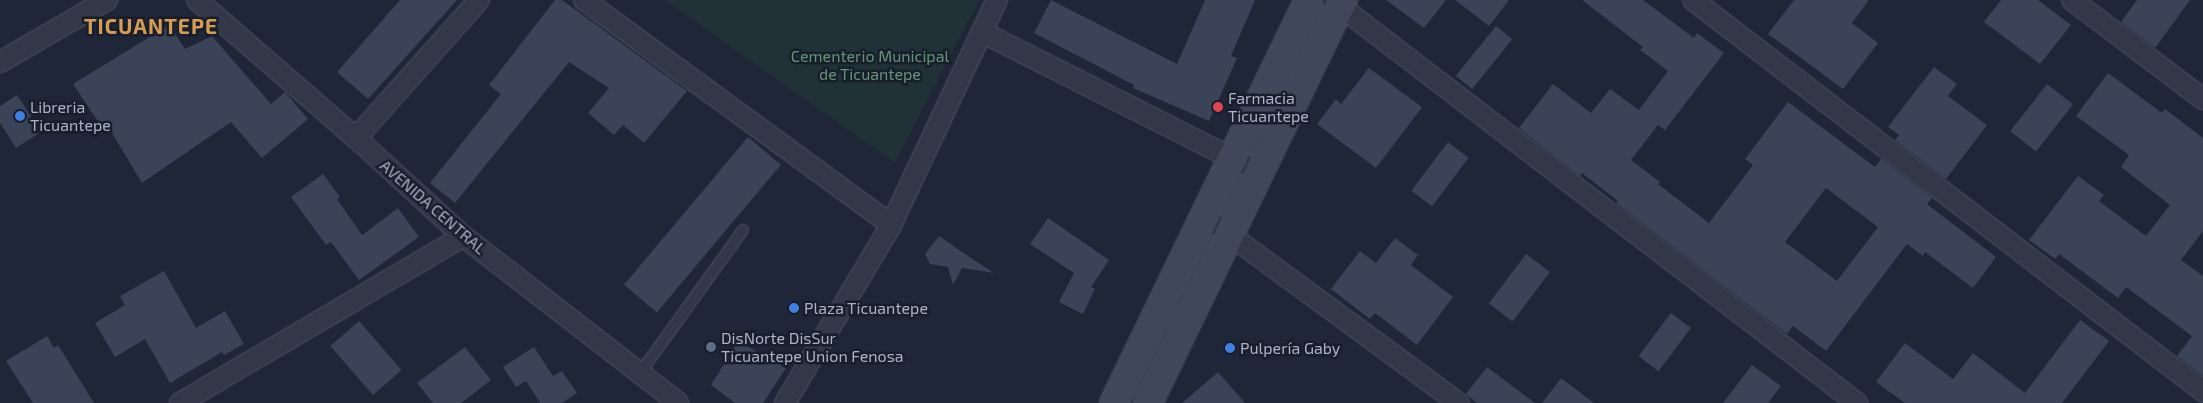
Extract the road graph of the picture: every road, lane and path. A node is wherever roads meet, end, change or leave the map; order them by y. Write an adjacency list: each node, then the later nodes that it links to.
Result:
1 (107, 0): 11 (street)
2 (197, 0): 13 (street, AVENIDA CENTRAL)
3 (479, 0): 13 (street)
4 (584, 0): 17 (street)
5 (998, 0): 10 (street)
6 (1309, 0): 14 (main road)
7 (1693, 0): 22 (street)
8 (2072, 0): 12 (street)
9 (1338, 2): 15 (main road); 29 (street)
10 (982, 32): 14 (street); 17 (street)
11 (0, 62)
12 (2203, 98)
13 (356, 138): 20 (street, AVENIDA CENTRAL)
14 (1232, 158): 15 (street); 16 (main road)
15 (1259, 172): 19 (main road)
16 (1204, 216): 19 (street); 26 (main road)
17 (891, 225): 25 (street)
18 (743, 230): 21 (lane)
19 (1229, 234): 27 (main road); 28 (street)
20 (464, 236): 21 (street, AVENIDA CENTRAL); 23 (street)
21 (640, 373): 24 (street, AVENIDA CENTRAL)
22 (2203, 391)
23 (180, 403)
24 (678, 403)
25 (786, 403)
26 (1114, 403)
27 (1148, 403)
28 (1459, 403)
29 (1856, 403)

